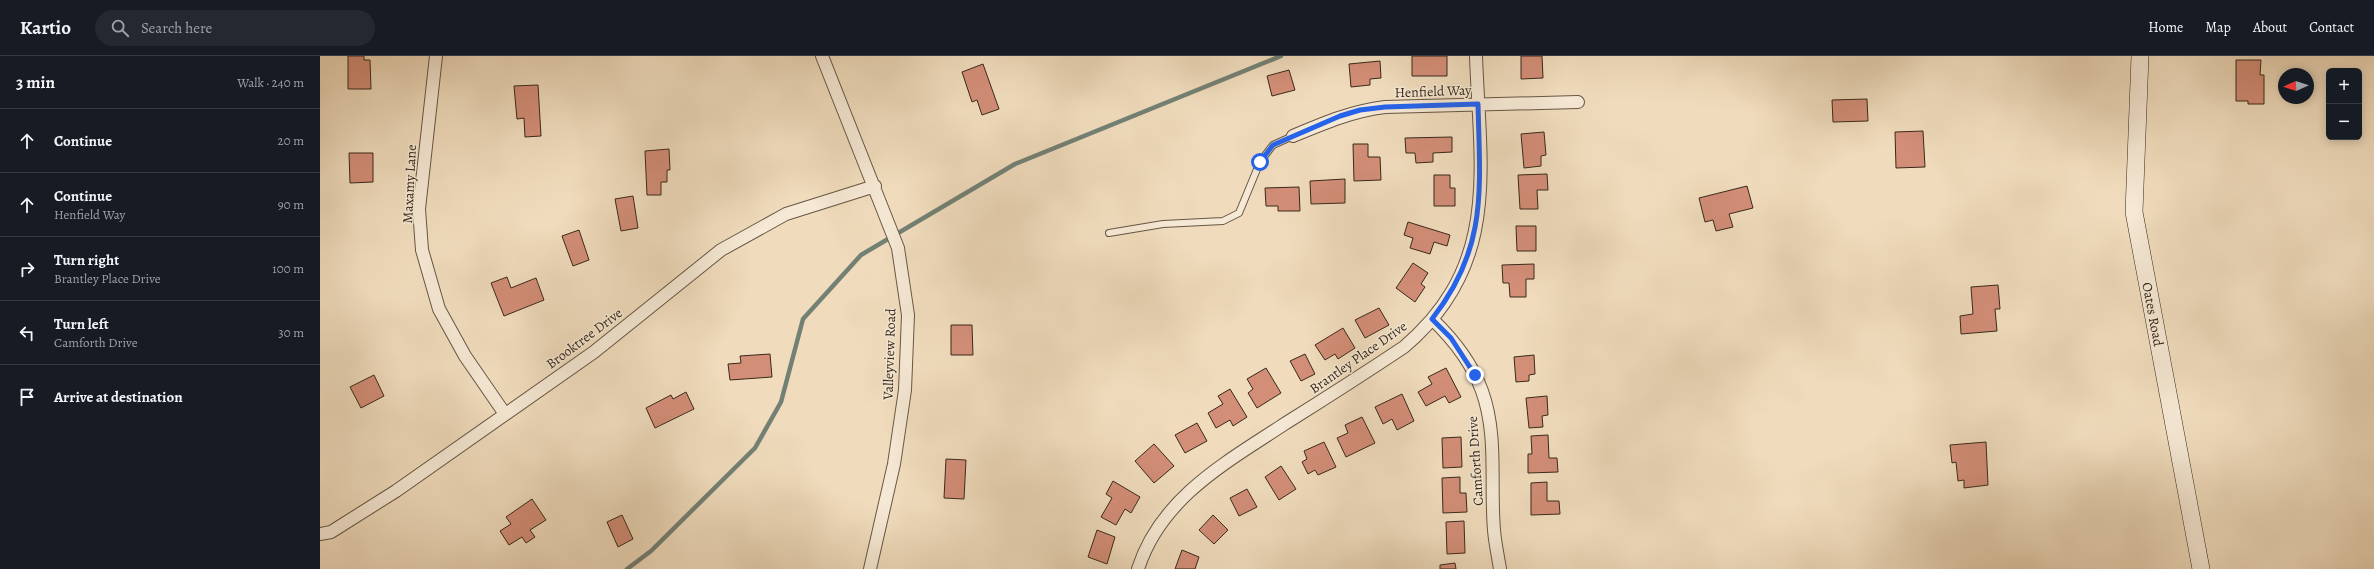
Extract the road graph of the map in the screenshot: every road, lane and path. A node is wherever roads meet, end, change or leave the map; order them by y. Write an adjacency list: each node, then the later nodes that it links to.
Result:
1 (436, 56): 11 (street, Maxamy Lane)
2 (822, 56): 8 (street, Valleyview Road)
3 (1476, 56): 6 (street, Brantley Place Drive)
4 (2140, 56): 16 (street, Oates Road)
5 (1578, 102): 6 (street, Henfield Way)
6 (1478, 104): 7 (street, Henfield Way); 10 (street, Brantley Place Drive)
7 (1293, 136): 9 (lane)
8 (875, 186): 11 (street, Brooktree Drive); 13 (street, Valleyview Road)
9 (1109, 232)
10 (1432, 319): 14 (street, Brantley Place Drive); 15 (street, Camforth Drive)
11 (505, 414): 12 (street, Brooktree Drive)
12 (320, 534)
13 (870, 569)
14 (1138, 569)
15 (1500, 569)
16 (2201, 569)

